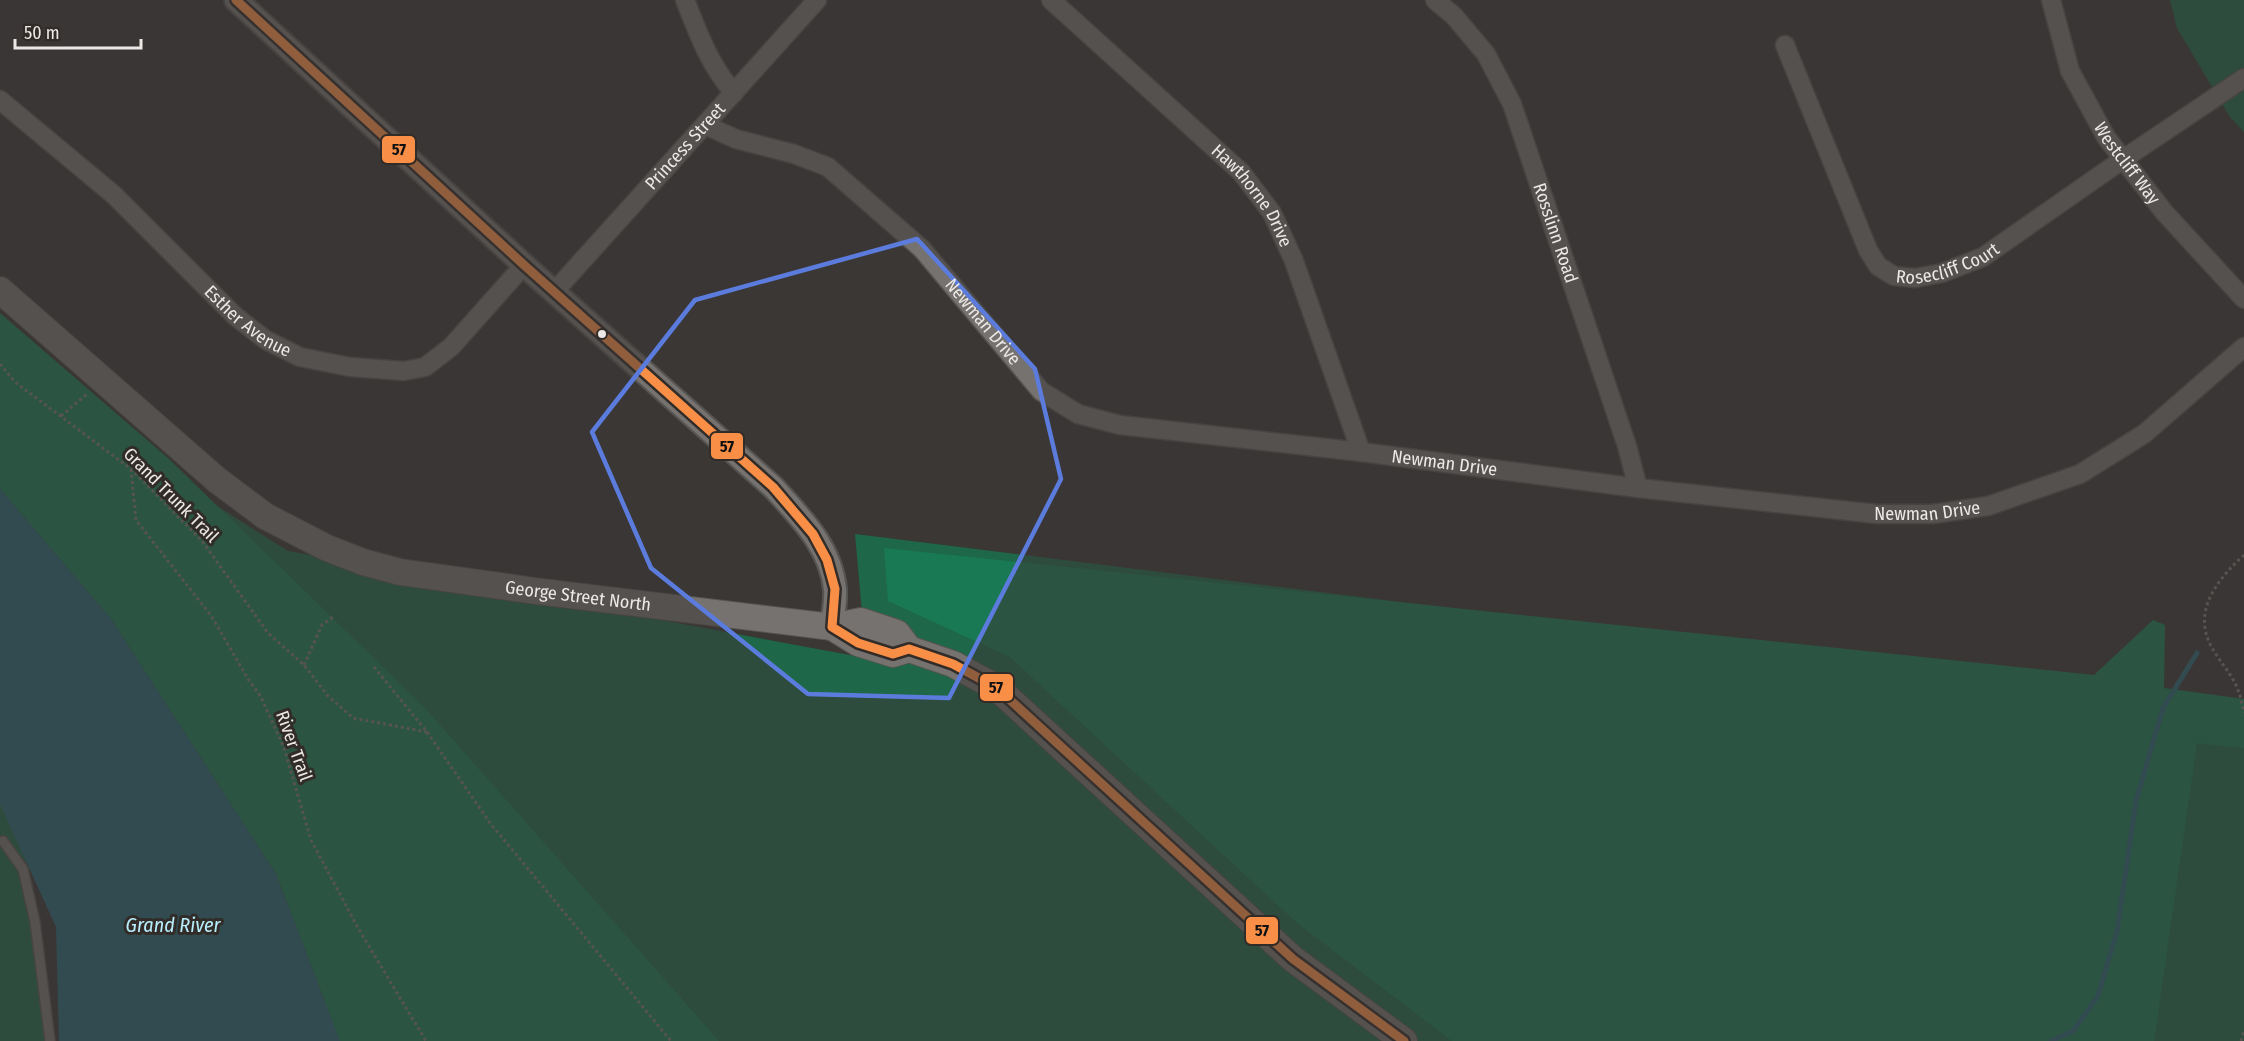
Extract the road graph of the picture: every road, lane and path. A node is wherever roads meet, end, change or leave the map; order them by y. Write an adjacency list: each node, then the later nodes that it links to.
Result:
1 (236, 0): 13 (street)
2 (685, 0): 9 (street)
3 (817, 0): 9 (street, Princess Street)
4 (1051, 0): 21 (street, Hawthorne Drive)
5 (1436, 0): 23 (street, Rosslinn Road)
6 (2051, 0): 12 (street, Westcliff Way)
7 (1785, 45): 12 (street, Rosecliff Court)
8 (2244, 78): 12 (street, Rosecliff Court)
9 (734, 93): 11 (street, Princess Street)
10 (0, 100): 13 (street, Esther Avenue)
11 (705, 125): 15 (street, Princess Street); 21 (street, Newman Drive)
12 (2122, 160): 16 (street, Westcliff Way)
13 (524, 265): 15 (street)
14 (0, 290): 26 (main road, George Street North)
15 (554, 292): 26 (street)
16 (2244, 299)
17 (2244, 347): 23 (street, Newman Drive)
18 (0, 364): 20 (path, Grand Trunk Trail)
19 (91, 390): 20 (path)
20 (61, 416): 22 (path, Grand Trunk Trail)
21 (1361, 452): 23 (street, Newman Drive)
22 (131, 469): 27 (path, Grand Trunk Trail); 34 (path, River Trail)
23 (1638, 488)
24 (2244, 555): 29 (path)
25 (333, 617): 27 (path)
26 (832, 627): 36 (main road, George Street North)
27 (304, 665): 30 (path, Grand Trunk Trail)
28 (374, 667): 30 (path)
29 (2244, 713)
30 (427, 732): 35 (path)
31 (3, 841): 33 (lane)
32 (2244, 1030): 37 (path)
33 (50, 1041)
34 (426, 1041)
35 (671, 1041)
36 (1404, 1041)
37 (2241, 1041)

